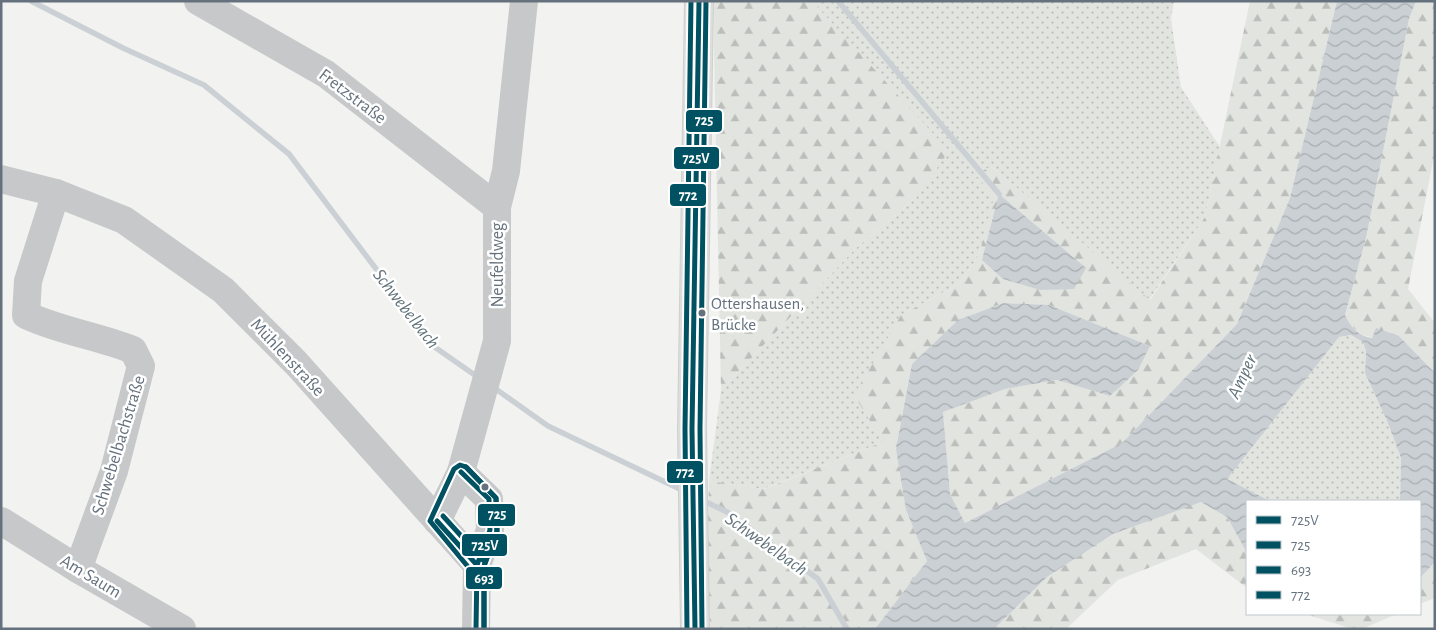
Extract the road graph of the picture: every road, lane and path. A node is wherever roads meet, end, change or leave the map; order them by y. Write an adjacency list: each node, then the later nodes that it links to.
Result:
1 (198, 1): 6 (street, Fretzstraße)
2 (524, 1): 6 (street, Neufeldweg)
3 (698, 1): 14 (main road)
4 (1, 179): 5 (street, Mühlenstraße)
5 (56, 193): 9 (street, Mühlenstraße); 11 (street, Schwebelbachstraße)
6 (497, 207): 7 (street, Neufeldweg)
7 (462, 472): 9 (street, Neufeldweg); 10 (street)
8 (1, 520): 11 (street, Am Saum)
9 (437, 521): 10 (street, Mühlenstraße)
10 (477, 565): 13 (street)
11 (78, 570): 12 (street, Am Saum)
12 (182, 629)
13 (476, 629)
14 (695, 629)

